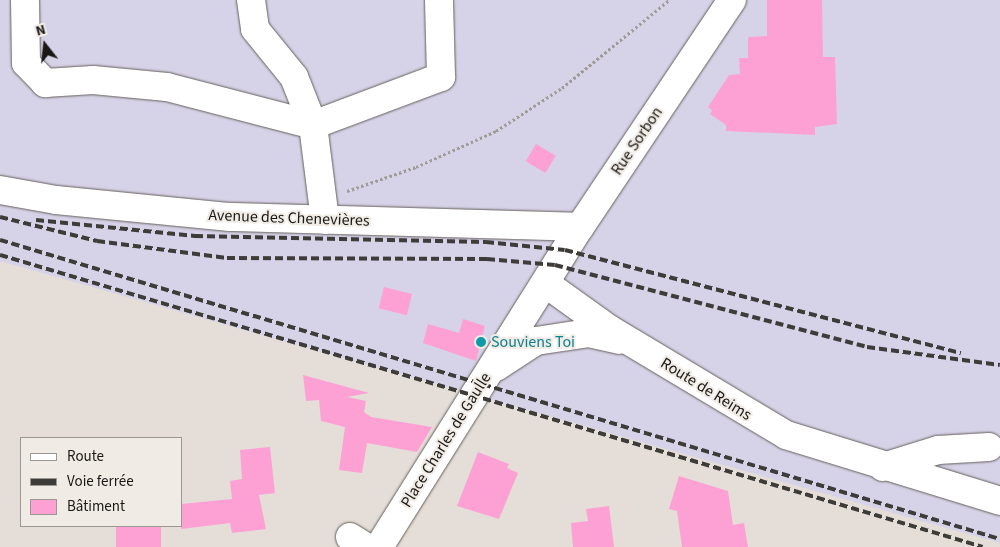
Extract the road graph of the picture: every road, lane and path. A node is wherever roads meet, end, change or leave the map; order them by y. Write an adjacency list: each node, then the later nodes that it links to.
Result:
1 (25, 0): 6 (street)
2 (251, 0): 6 (street)
3 (439, 0): 6 (street)
4 (669, 0): 8 (path)
5 (732, 0): 9 (street, Rue Sorbon)
6 (312, 125): 8 (street)
7 (0, 190): 8 (street, Avenue des Chenevières)
8 (324, 209): 9 (street, Avenue des Chenevières)
9 (580, 227): 10 (street, Rue Sorbon)
10 (545, 283): 11 (street, Route de Reims); 12 (street, Place Charles de Gaulle)
11 (632, 344): 12 (street); 14 (street, Route de Reims)
12 (489, 372): 16 (street, Place Charles de Gaulle)
13 (989, 448): 14 (street)
14 (883, 467): 15 (street, Route de Reims)
15 (1000, 501)
16 (379, 547)

